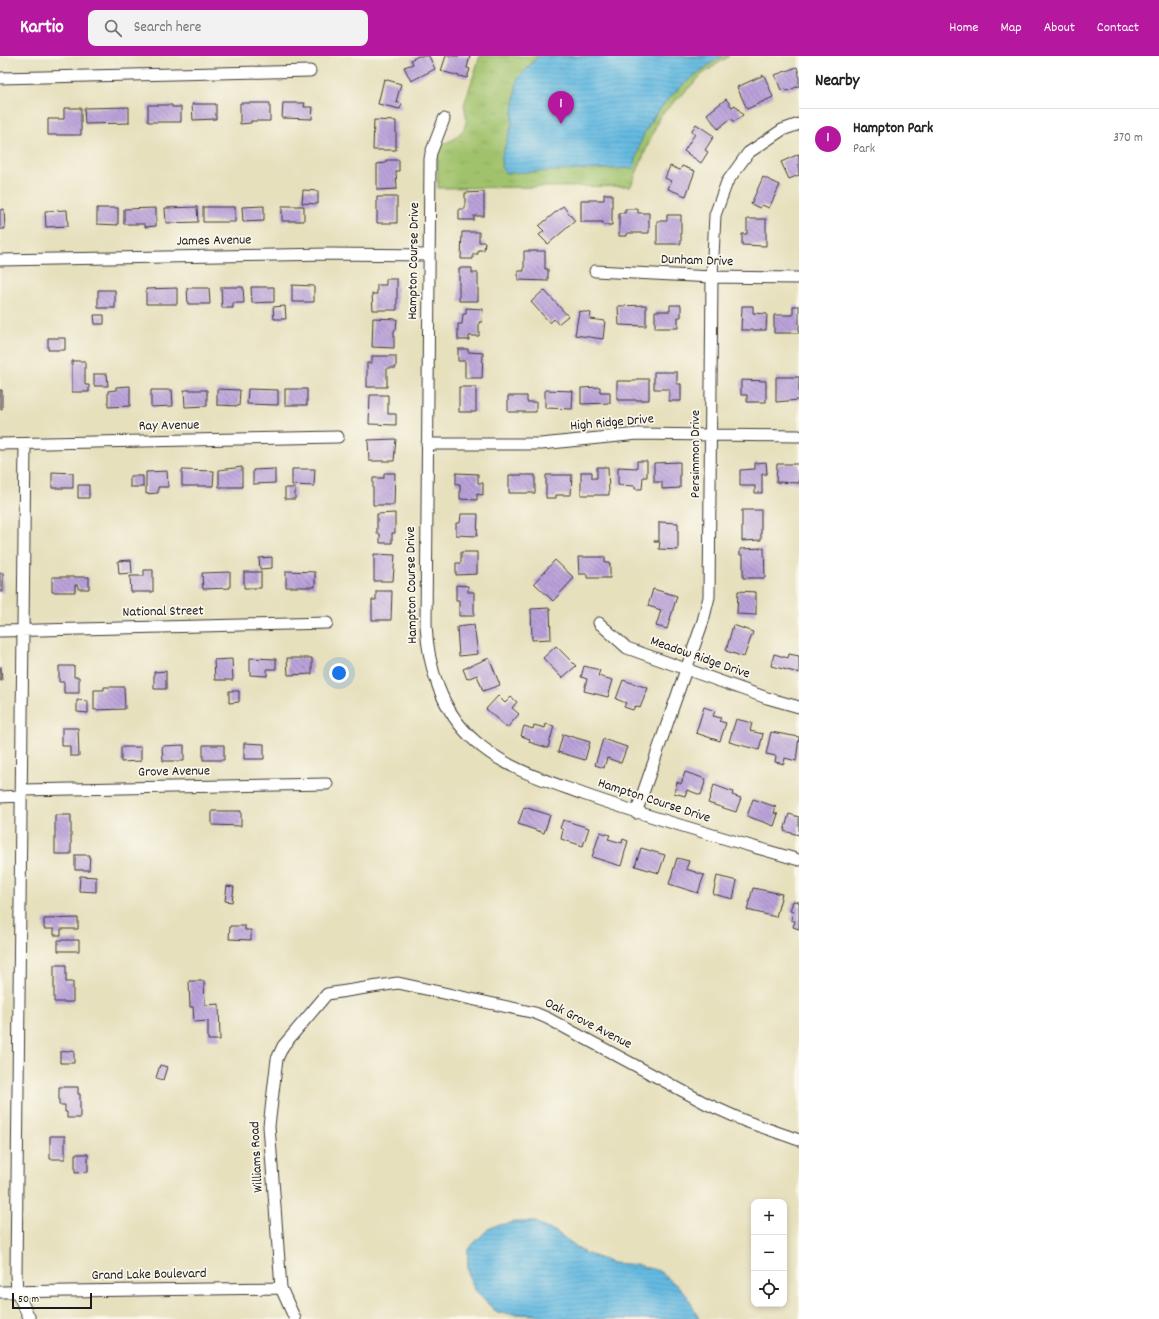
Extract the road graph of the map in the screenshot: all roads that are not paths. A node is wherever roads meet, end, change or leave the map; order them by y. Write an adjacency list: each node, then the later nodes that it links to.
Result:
1 (310, 71): 2 (street)
2 (0, 78)
3 (444, 119): 5 (street, Hampton Course Drive)
4 (799, 124): 8 (street, Persimmon Drive)
5 (429, 255): 6 (street, James Avenue); 15 (street, Hampton Course Drive)
6 (0, 260)
7 (594, 271): 8 (street, Dunham Drive)
8 (712, 277): 9 (street, Dunham Drive); 10 (street, Persimmon Drive)
9 (799, 278)
10 (711, 434): 12 (street, High Ridge Drive); 15 (street, High Ridge Drive); 20 (street, Persimmon Drive)
11 (338, 436): 14 (street, Ray Avenue)
12 (799, 436)
13 (0, 444): 14 (street, Ray Avenue)
14 (25, 444): 19 (street)
15 (427, 444): 25 (street, Hampton Course Drive)
16 (327, 623): 19 (street, National Street)
17 (599, 623): 20 (street, Meadow Ridge Drive)
18 (0, 630): 19 (street, National Street)
19 (23, 630): 23 (street)
20 (686, 669): 21 (street, Meadow Ridge Drive); 25 (street, Persimmon Drive)
21 (799, 706)
22 (327, 784): 23 (street, Grove Avenue)
23 (21, 793): 24 (street, Grove Avenue); 31 (street)
24 (0, 797)
25 (636, 813): 26 (street, Hampton Course Drive)
26 (799, 860)
27 (326, 994): 28 (street, Oak Grove Avenue); 29 (street, Williams Road)
28 (799, 1140)
29 (281, 1288): 31 (street, Grand Lake Boulevard); 33 (street)
30 (0, 1292): 31 (street, Grand Lake Boulevard)
31 (17, 1292): 32 (street)
32 (30, 1319)
33 (295, 1319)

